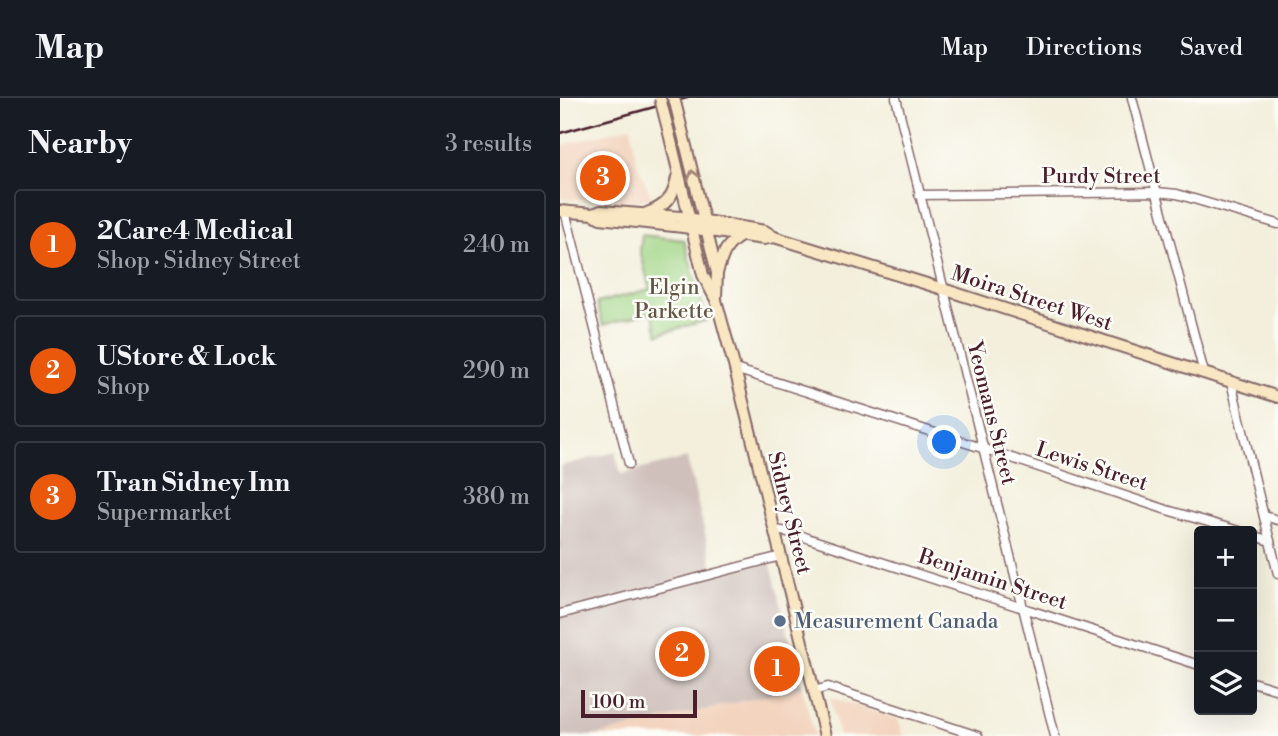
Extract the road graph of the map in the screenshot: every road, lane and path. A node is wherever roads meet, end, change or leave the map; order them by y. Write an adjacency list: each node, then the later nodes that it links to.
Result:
1 (660, 98): 5 (main road, Sidney Street, bridge)
2 (674, 98): 12 (main road, Sidney Street, one-way to 2, bridge)
3 (896, 98): 7 (street, Yeomans Street)
4 (1132, 98): 6 (street)
5 (678, 171): 9 (main road); 11 (main road, Sidney Street)
6 (1157, 192): 7 (street, Purdy Street); 13 (street, Purdy Street); 20 (street)
7 (919, 195): 17 (street, Yeomans Street)
8 (563, 211): 10 (main road, Moira Street West); 24 (street)
9 (645, 213): 10 (main road, Moira Street West); 11 (main road, Moira Street West)
10 (593, 214): 11 (main road, Moira Street West)
11 (691, 223): 12 (main road, Moira Street West); 18 (main road, Sidney Street)
12 (705, 225): 14 (main road, Moira Street West); 15 (main road, Moira Street West); 16 (main road, Sidney Street)
13 (1278, 225)
14 (742, 236): 15 (main road, Moira Street West); 16 (main road)
15 (774, 237): 17 (main road, Moira Street West)
16 (716, 273): 18 (main road, Sidney Street)
17 (943, 289): 20 (main road, Moira Street West); 23 (street, Yeomans Street)
18 (716, 300): 19 (main road, Sidney Street)
19 (734, 369): 23 (street, Lewis Street); 28 (main road, Sidney Street)
20 (1204, 373): 21 (main road, Moira Street West)
21 (1231, 382): 22 (main road, Moira Street West); 25 (street)
22 (1278, 397)
23 (982, 448): 27 (street, Lewis Street); 33 (street, Yeomans Street)
24 (629, 464)
25 (1264, 516): 26 (street); 30 (street)
26 (1278, 520)
27 (1222, 526)
28 (775, 530): 31 (main road, Sidney Street); 33 (street, Benjamin Street)
29 (1257, 537): 30 (street)
30 (1270, 541): 32 (street)
31 (781, 556): 34 (street); 38 (main road, Sidney Street)
32 (1278, 574)
33 (1023, 608): 35 (street, Benjamin Street); 41 (street, Yeomans Street)
34 (560, 614)
35 (1194, 663)
36 (1257, 684): 37 (street)
37 (1278, 690)
38 (814, 691): 39 (main road, Sidney Street); 40 (street)
39 (825, 736)
40 (978, 736)
41 (1055, 736)

